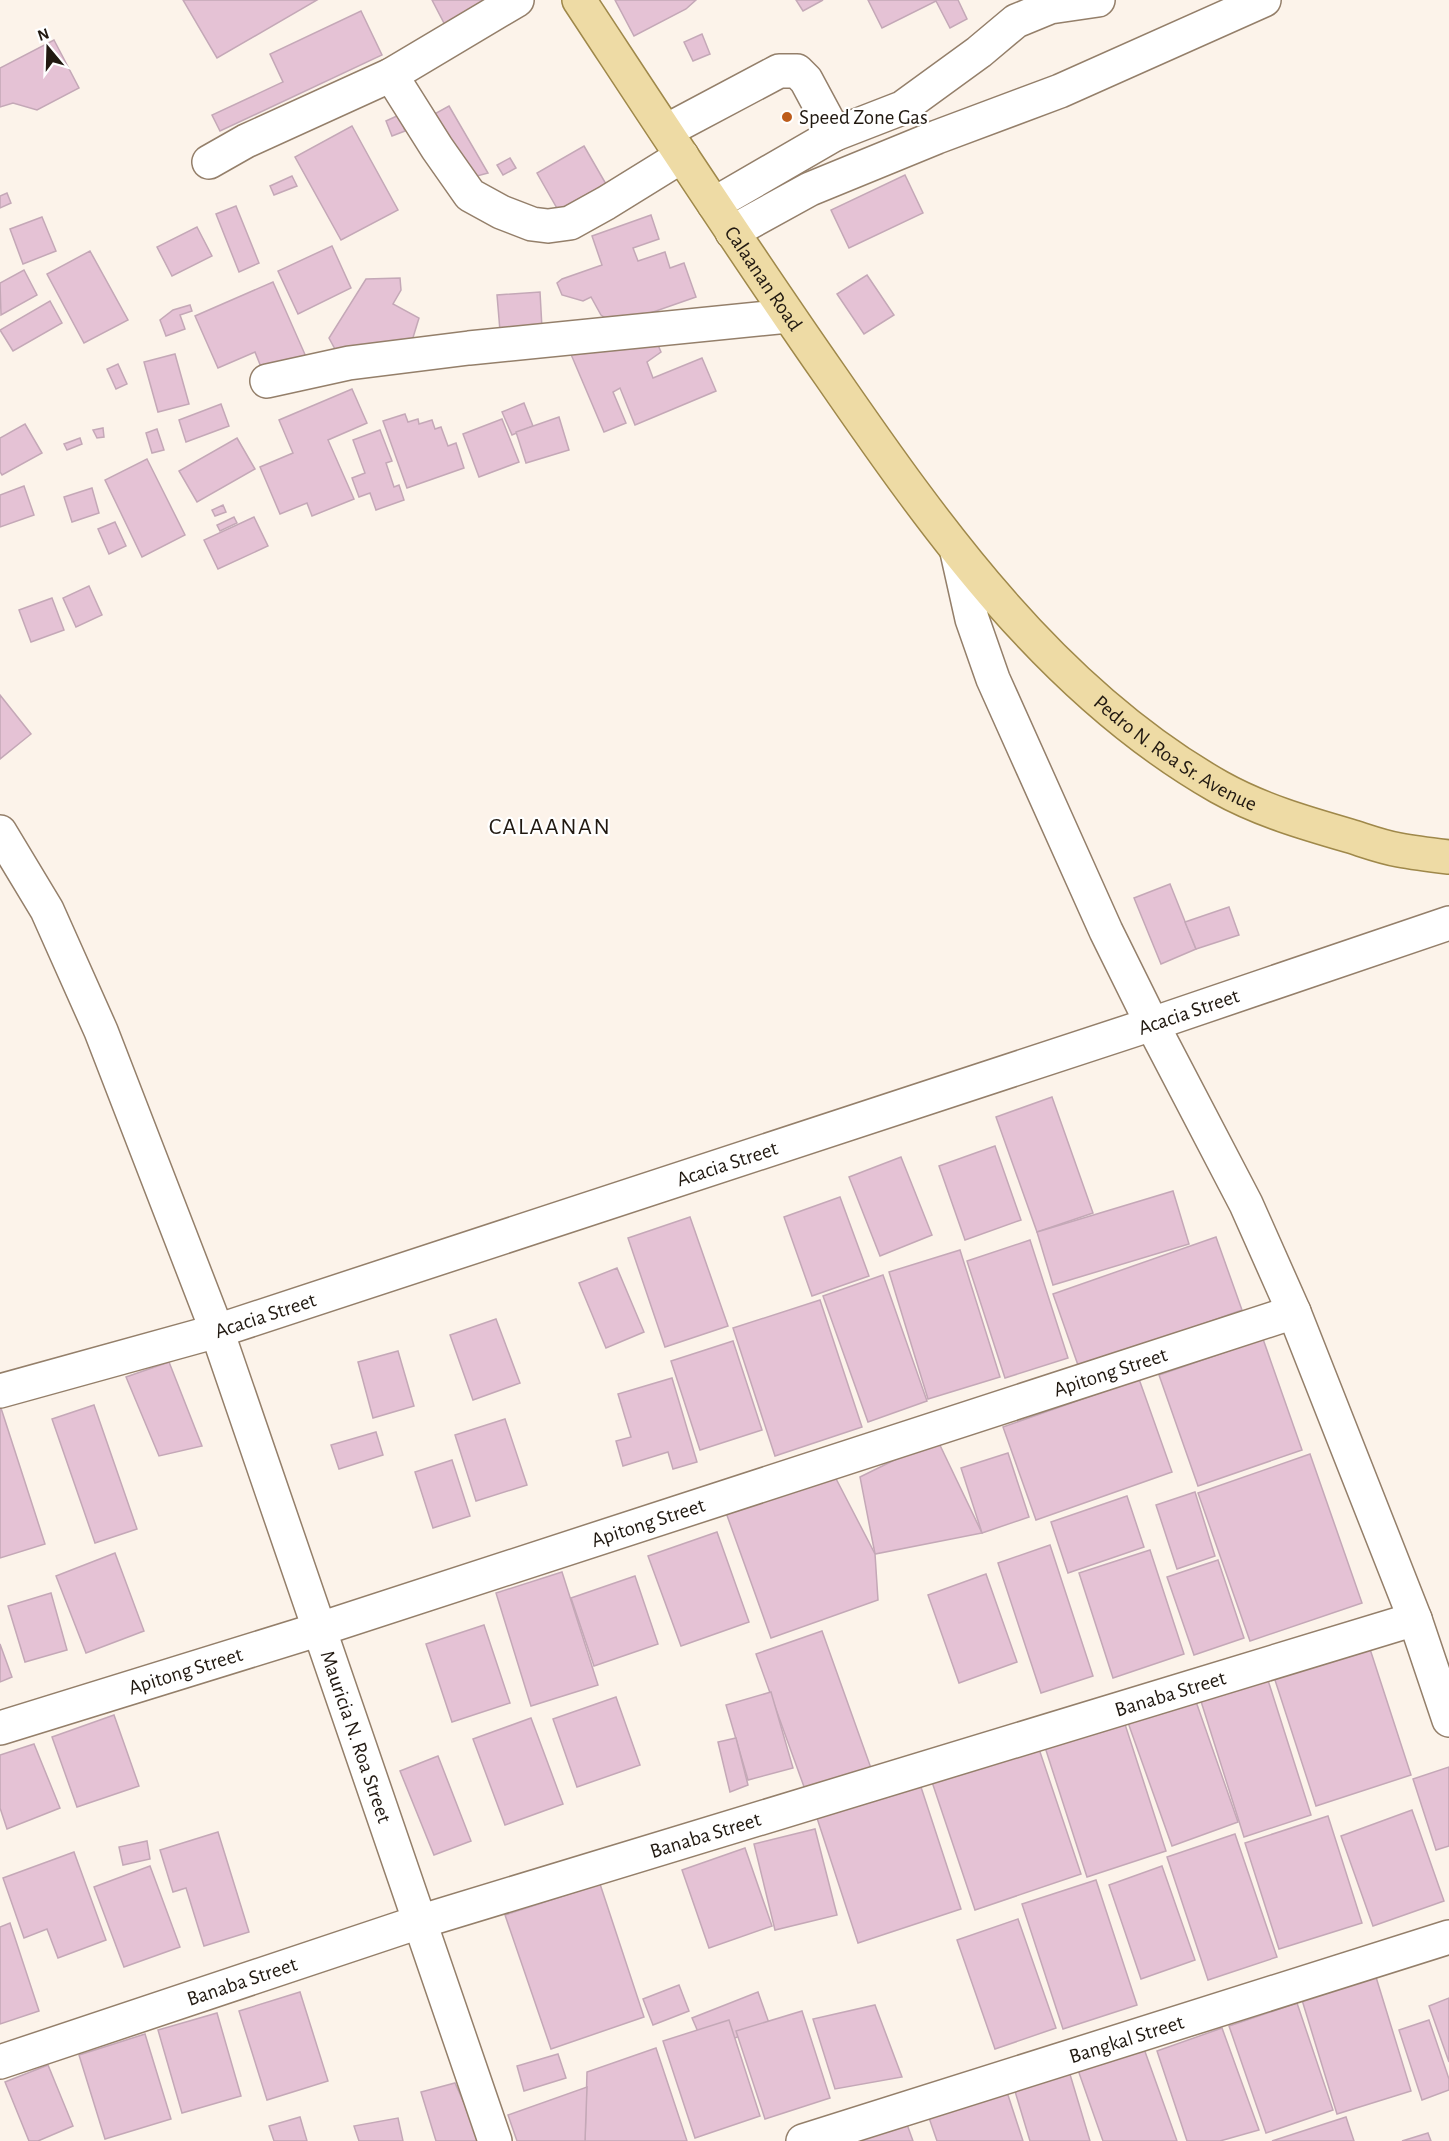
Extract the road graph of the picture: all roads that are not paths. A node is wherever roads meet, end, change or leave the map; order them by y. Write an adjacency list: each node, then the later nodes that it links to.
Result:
1 (517, 0): 5 (street)
2 (579, 0): 7 (main road, Calaanan Road)
3 (1098, 0): 6 (street)
4 (1264, 0): 10 (street)
5 (392, 75): 7 (street); 8 (street)
6 (835, 134): 7 (street); 9 (street)
7 (674, 143): 9 (main road, Calaanan Road)
8 (209, 162)
9 (714, 204): 10 (main road, Calaanan Road)
10 (732, 232): 11 (main road, Calaanan Road)
11 (788, 316): 12 (street); 13 (main road, Calaanan Road)
12 (267, 381)
13 (957, 552): 15 (main road, Pedro N. Roa Sr. Avenue); 17 (street)
14 (1, 834): 19 (street, Mauricia N. Roa Street)
15 (1449, 857)
16 (1449, 923): 17 (street, Acacia Street)
17 (1152, 1024): 18 (street); 19 (street, Acacia Street)
18 (1294, 1312): 21 (street); 22 (street, Apitong Street)
19 (218, 1331): 20 (street, Acacia Street); 22 (street, Mauricia N. Roa Street)
20 (0, 1391)
21 (1414, 1619): 23 (street); 25 (street, Banaba Street)
22 (320, 1629): 24 (street, Apitong Street); 25 (street, Mauricia N. Roa Street)
23 (1449, 1720)
24 (0, 1728)
25 (418, 1922): 27 (street, Banaba Street); 28 (street, Mauricia N. Roa Street)
26 (1449, 1936): 29 (street, Bangkal Street)
27 (0, 2062)
28 (495, 2141)
29 (803, 2141)

